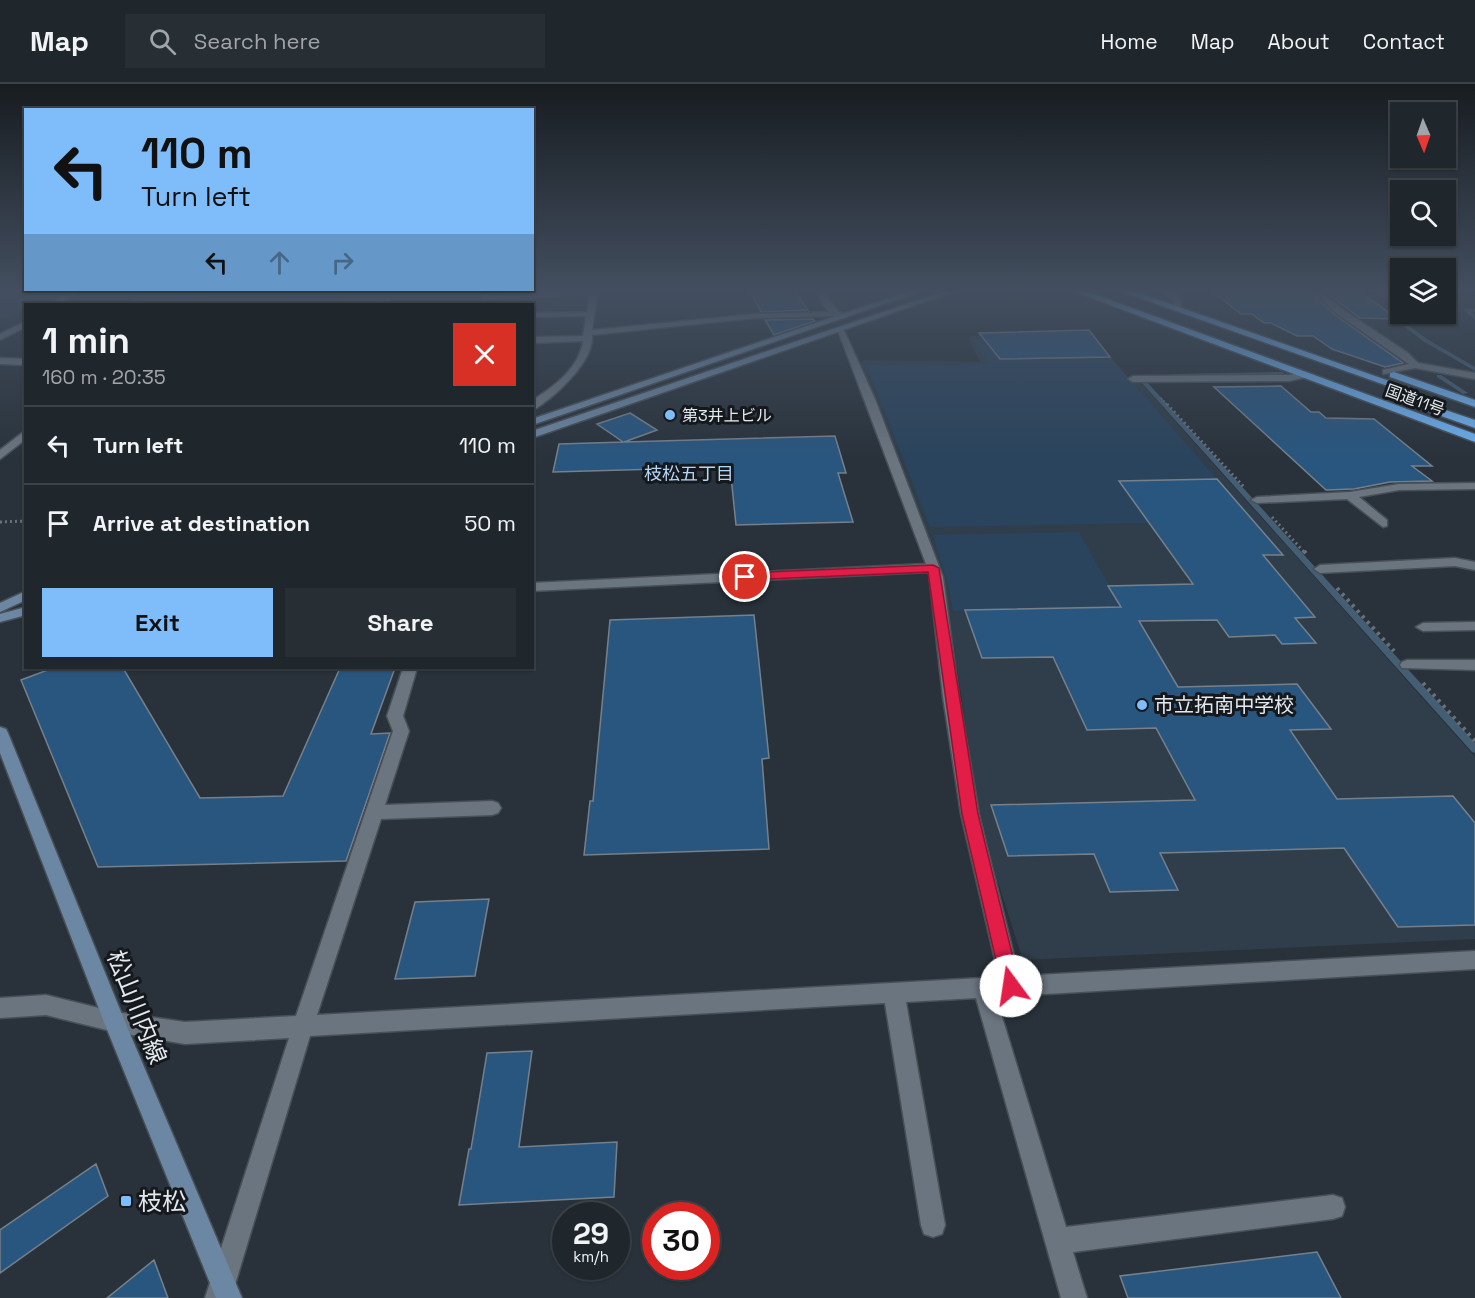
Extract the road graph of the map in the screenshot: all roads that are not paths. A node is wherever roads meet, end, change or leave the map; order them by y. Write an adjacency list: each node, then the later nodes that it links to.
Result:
1 (587, 347): 18 (street)
2 (760, 347): 20 (street)
3 (768, 347): 22 (street)
4 (849, 347): 31 (street)
5 (1227, 347): 14 (highway, 国道11号)
6 (1259, 347): 21 (highway, 国道11号)
7 (1283, 347): 19 (highway, 国道11号)
8 (1307, 347): 13 (highway, 国道11号)
9 (1392, 347): 12 (street)
10 (0, 361): 11 (street)
11 (24, 362)
12 (1415, 364): 13 (street); 15 (street)
13 (1386, 372): 17 (highway, 国道11号)
14 (1304, 375): 16 (street); 24 (highway, 国道11号)
15 (1475, 376)
16 (1133, 379)
17 (1475, 404)
18 (534, 405)
19 (1475, 414)
20 (534, 422)
21 (1475, 424)
22 (534, 434)
23 (24, 435): 25 (street)
24 (1475, 438)
25 (0, 456)
26 (1475, 486): 27 (street)
27 (1350, 495): 28 (street); 29 (street)
28 (1257, 500)
29 (1383, 523)
30 (1475, 566): 32 (street)
31 (933, 568): 33 (street); 47 (street)
32 (1320, 569)
33 (534, 587)
34 (24, 597): 35 (street)
35 (0, 608)
36 (24, 612): 37 (street)
37 (0, 618)
38 (1475, 626): 39 (street)
39 (1423, 627)
40 (1407, 665): 41 (street)
41 (1475, 665)
42 (410, 669): 45 (street)
43 (0, 733): 51 (street, 松山川内線)
44 (492, 808): 45 (street)
45 (375, 812): 52 (street)
46 (1475, 960): 47 (street)
47 (1011, 986): 48 (street)
48 (984, 988): 49 (street); 55 (street)
49 (894, 993): 52 (street); 54 (street)
50 (0, 1008): 51 (street)
51 (115, 1022): 52 (street); 56 (street, 松山川内線)
52 (303, 1026): 56 (street)
53 (1333, 1207): 55 (street)
54 (933, 1225)
55 (1057, 1241): 57 (street)
56 (223, 1293)
57 (1074, 1298)

